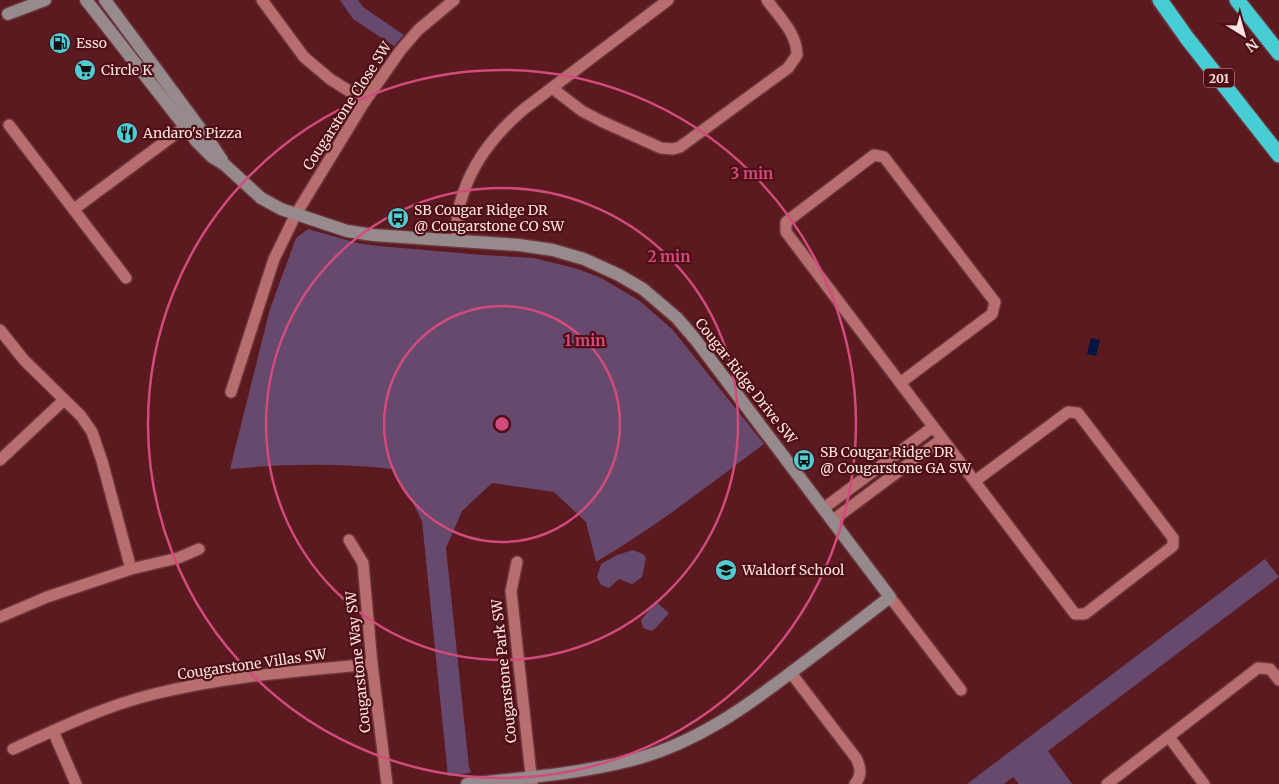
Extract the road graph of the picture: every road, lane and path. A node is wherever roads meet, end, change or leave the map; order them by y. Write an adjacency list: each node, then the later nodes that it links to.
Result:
1 (26, 0): 11 (street)
2 (45, 0): 11 (street)
3 (105, 0): 13 (street, Cougar Ridge Drive SW)
4 (262, 0): 15 (street)
5 (453, 0): 15 (street, Cougarstone Close SW)
6 (668, 0): 14 (street)
7 (766, 0): 14 (street)
8 (1160, 0): 18 (highway, 201)
9 (1237, 0): 12 (highway)
10 (85, 1): 13 (street, Cougar Ridge Drive SW)
11 (4, 17)
12 (1279, 53)
13 (146, 65): 16 (street, Cougar Ridge Drive SW)
14 (552, 88): 21 (street)
15 (365, 102): 20 (street, Cougarstone Close SW)
16 (189, 124): 19 (street); 20 (street, Cougar Ridge Drive SW)
17 (9, 125): 19 (street)
18 (1279, 155)
19 (74, 210): 22 (street)
20 (296, 214): 21 (street, Cougar Ridge Drive SW); 25 (street, Cougarstone Close SW)
21 (456, 240): 31 (street, Cougar Ridge Drive SW)
22 (126, 278)
23 (0, 330): 26 (street)
24 (900, 383): 24 (street); 27 (street)
25 (231, 392)
26 (64, 400): 29 (street); 36 (street)
27 (932, 427): 28 (street); 31 (street)
28 (942, 439): 30 (street); 32 (street)
29 (0, 460)
30 (975, 481): 30 (street)
31 (824, 508): 32 (street, Cougar Ridge Drive SW)
32 (833, 520): 37 (street, Cougar Ridge Drive SW)
33 (349, 540): 39 (street, Cougarstone Way SW)
34 (199, 549): 36 (street)
35 (517, 562): 46 (street, Cougarstone Park SW)
36 (131, 569): 38 (street)
37 (890, 597): 40 (street); 42 (street)
38 (0, 617)
39 (372, 664): 43 (street, Cougarstone Villas SW); 48 (street, Cougarstone Way SW)
40 (791, 672): 46 (street); 50 (street)
41 (1279, 680): 44 (street)
42 (961, 690)
43 (52, 731): 45 (street, Cougarstone Villas SW); 47 (street)
44 (1169, 736): 51 (street); 52 (street)
45 (13, 749)
46 (532, 780): 49 (street)
47 (76, 784)
48 (387, 784)
49 (467, 784)
50 (855, 784)
51 (1107, 784)
52 (1204, 784)

